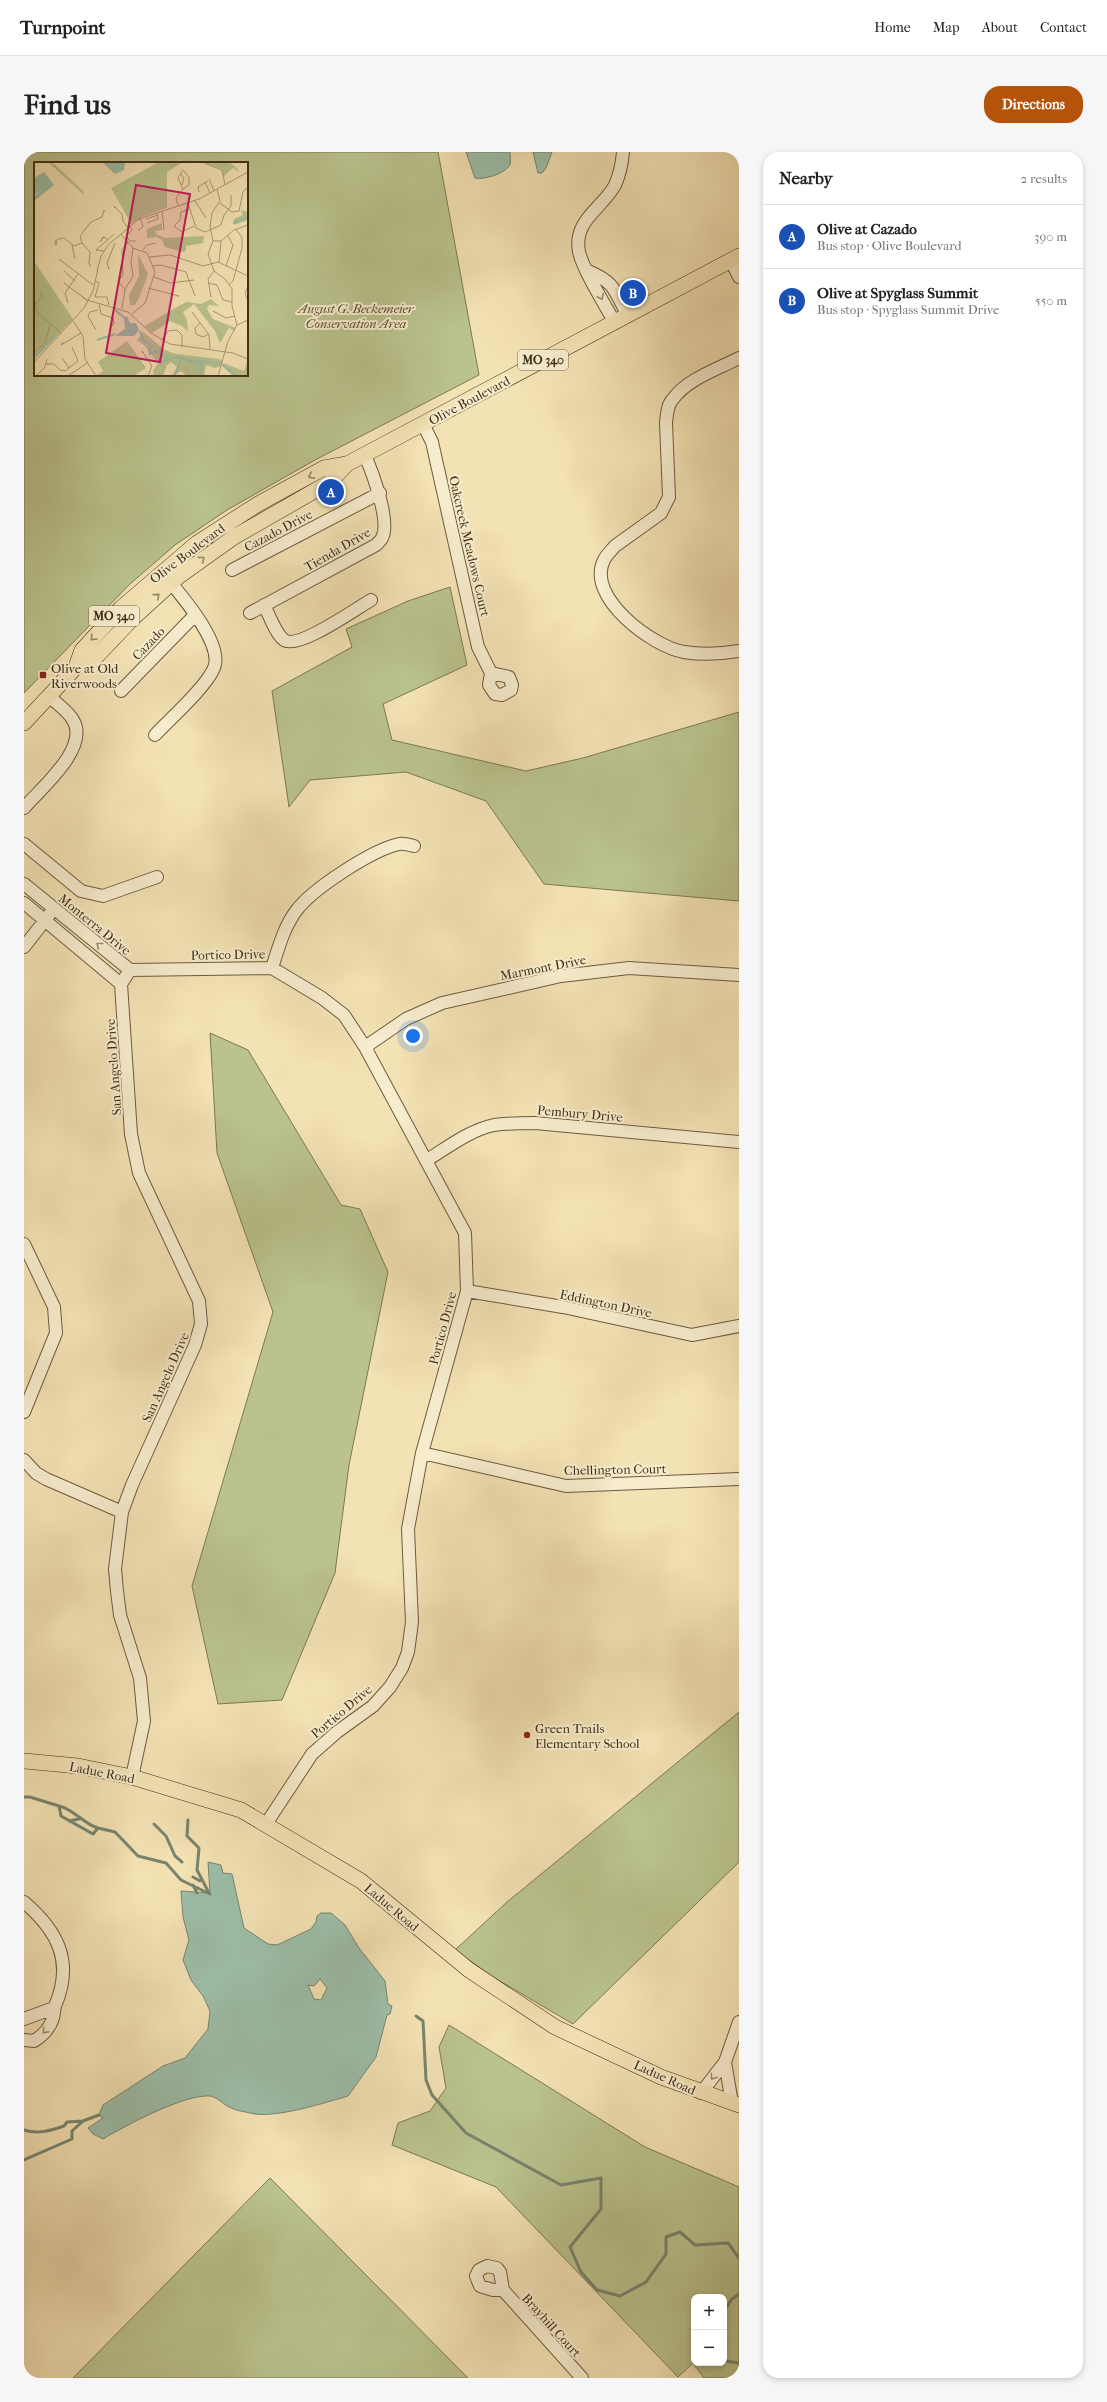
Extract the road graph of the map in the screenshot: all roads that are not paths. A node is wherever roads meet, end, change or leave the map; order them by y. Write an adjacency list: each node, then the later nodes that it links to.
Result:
1 (623, 152): 3 (street)
2 (735, 258): 4 (street); 5 (main road, Olive Boulevard / MO 340)
3 (588, 271): 5 (street); 6 (street, one-way to 6)
4 (739, 277)
5 (628, 316): 6 (main road, Olive Boulevard / MO 340)
6 (614, 323): 8 (main road, Olive Boulevard / MO 340)
7 (739, 358): 19 (street)
8 (424, 424): 9 (main road, Olive Boulevard / MO 340); 21 (street, Oakcreek Meadows Court)
9 (365, 456): 10 (main road, Olive Boulevard / MO 340); 11 (street, Tienda Drive)
10 (347, 464): 13 (main road, Olive Boulevard / MO 340, one-way to 13); 14 (main road, Olive Boulevard / MO 340, one-way to 10)
11 (380, 493): 12 (street, Cazado Drive); 16 (street, Tienda Drive)
12 (232, 570)
13 (161, 572): 14 (street); 20 (main road, Olive Boulevard / MO 340, one-way to 20)
14 (171, 583): 18 (street); 20 (main road, Olive Boulevard / MO 340, one-way to 14)
15 (371, 600): 16 (street)
16 (264, 605): 17 (street, Tienda Drive)
17 (250, 613)
18 (195, 615): 22 (street, Cazado); 25 (street)
19 (739, 651)
20 (76, 667): 23 (main road, Olive Boulevard / MO 340)
21 (491, 673)
22 (121, 691)
23 (49, 696): 24 (main road, Olive Boulevard / MO 340); 26 (street)
24 (26, 718)
25 (155, 735)
26 (24, 808)
27 (24, 844): 29 (street)
28 (414, 846): 35 (street)
29 (158, 877)
30 (24, 884): 32 (street, Monterra Drive)
31 (24, 903): 33 (street)
32 (54, 909): 33 (street); 36 (street, Monterra Drive, one-way to 32)
33 (45, 921): 34 (street); 39 (street)
34 (24, 947)
35 (272, 968): 37 (street, Portico Drive); 40 (street, Portico Drive)
36 (130, 970): 37 (street, Monterra Drive); 39 (street)
37 (154, 970)
38 (739, 975): 40 (street, Marmont Drive)
39 (121, 984): 50 (street, San Angelo Drive)
40 (365, 1047): 42 (street, Portico Drive)
41 (739, 1142): 42 (street, Pembury Drive)
42 (428, 1160): 44 (street, Portico Drive)
43 (24, 1244): 46 (street)
44 (467, 1291): 45 (street, Eddington Drive); 47 (street, Portico Drive)
45 (739, 1326)
46 (24, 1412)
47 (422, 1453): 49 (street, Chellington Court); 53 (street, Portico Drive)
48 (24, 1460): 50 (street)
49 (739, 1479)
50 (122, 1512): 52 (street, San Angelo Drive)
51 (24, 1761): 52 (main road, Ladue Road)
52 (132, 1777): 53 (main road, Ladue Road)
53 (266, 1824): 60 (main road, Ladue Road)
54 (24, 1902): 55 (street)
55 (54, 2008): 56 (street); 58 (street, one-way to 58)
56 (24, 2019)
57 (739, 2022): 59 (street)
58 (24, 2040)
59 (725, 2062): 60 (street, one-way to 60); 61 (street)
60 (701, 2093): 61 (main road, Ladue Road)
61 (736, 2104)
62 (503, 2290): 63 (street, Brayhill Court)
63 (582, 2378)

